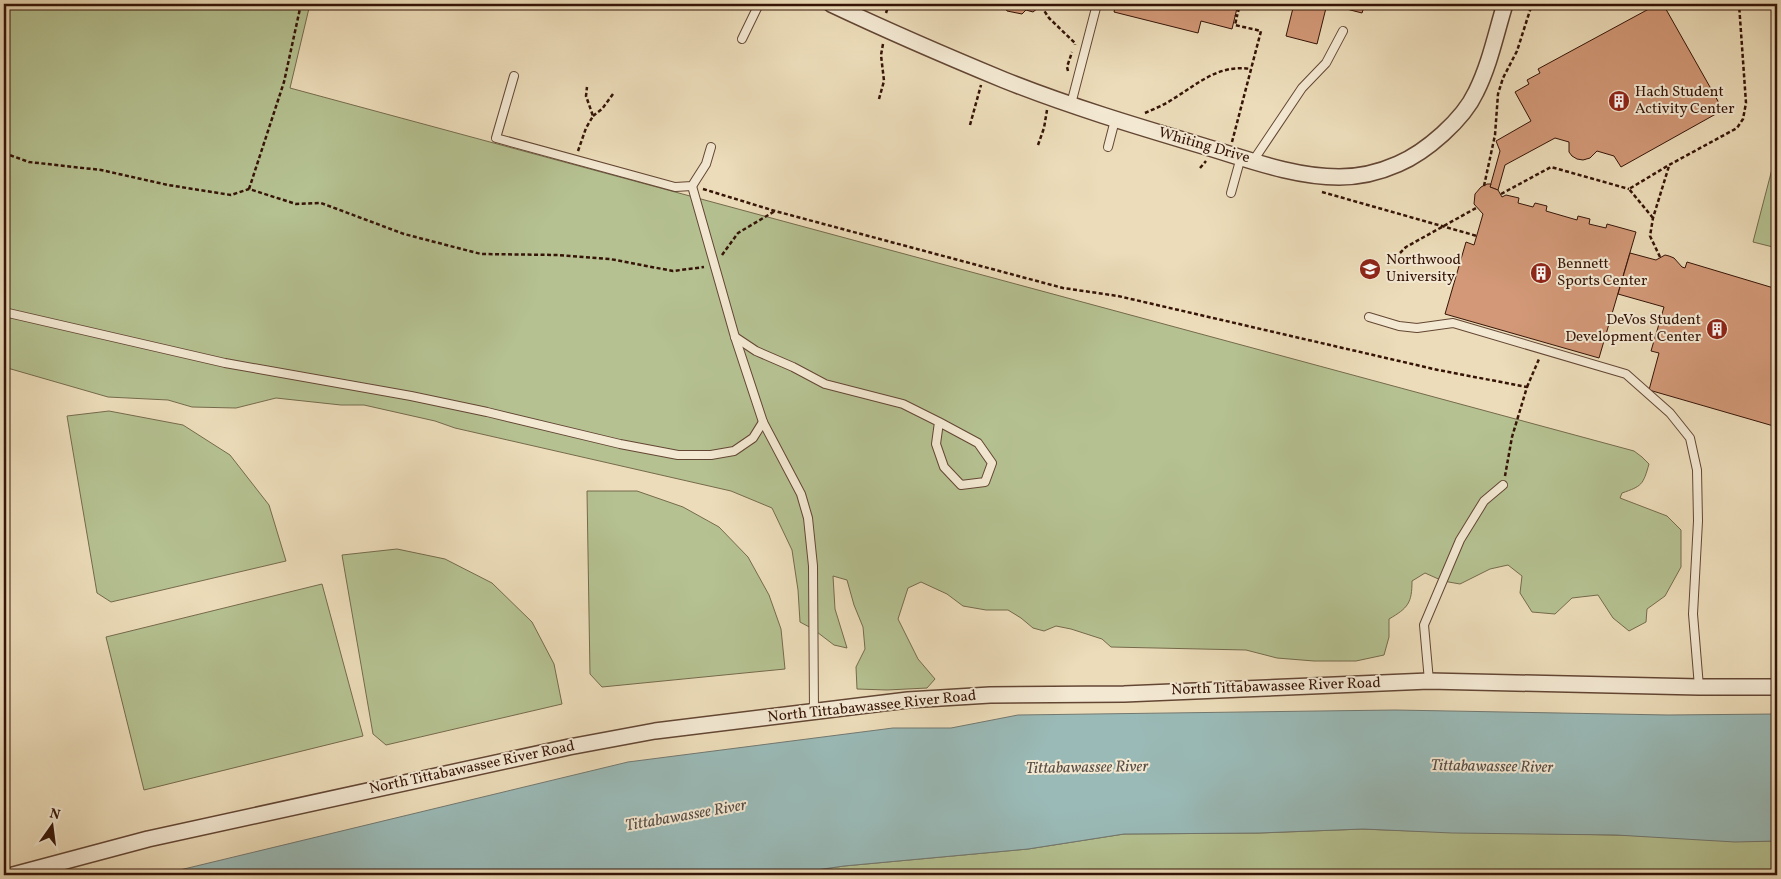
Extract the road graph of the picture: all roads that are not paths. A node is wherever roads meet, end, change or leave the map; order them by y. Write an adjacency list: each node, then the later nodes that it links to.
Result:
1 (759, 4): 6 (lane)
2 (831, 4): 8 (street, Whiting Drive)
3 (1098, 4): 8 (lane)
4 (1505, 4): 12 (street, Whiting Drive)
5 (1343, 31): 12 (lane)
6 (742, 39)
7 (514, 76): 13 (lane)
8 (1071, 104): 9 (street, Whiting Drive)
9 (1115, 120): 11 (lane); 12 (street, Whiting Drive)
10 (711, 147): 13 (lane)
11 (1108, 147)
12 (1247, 159): 14 (lane)
13 (692, 186): 17 (lane)
14 (1231, 193)
15 (4, 312): 18 (lane)
16 (1369, 317): 22 (lane)
17 (735, 337): 18 (lane); 19 (lane)
18 (763, 422): 24 (lane)
19 (939, 422): 19 (lane)
20 (1503, 485): 21 (lane)
21 (1430, 681): 22 (street, North Tittabawassee River Road); 24 (street, North Tittabawassee River Road)
22 (1699, 687): 23 (street, North Tittabawassee River Road)
23 (1777, 687)
24 (814, 713): 25 (street, North Tittabawassee River Road)
25 (13, 875)

